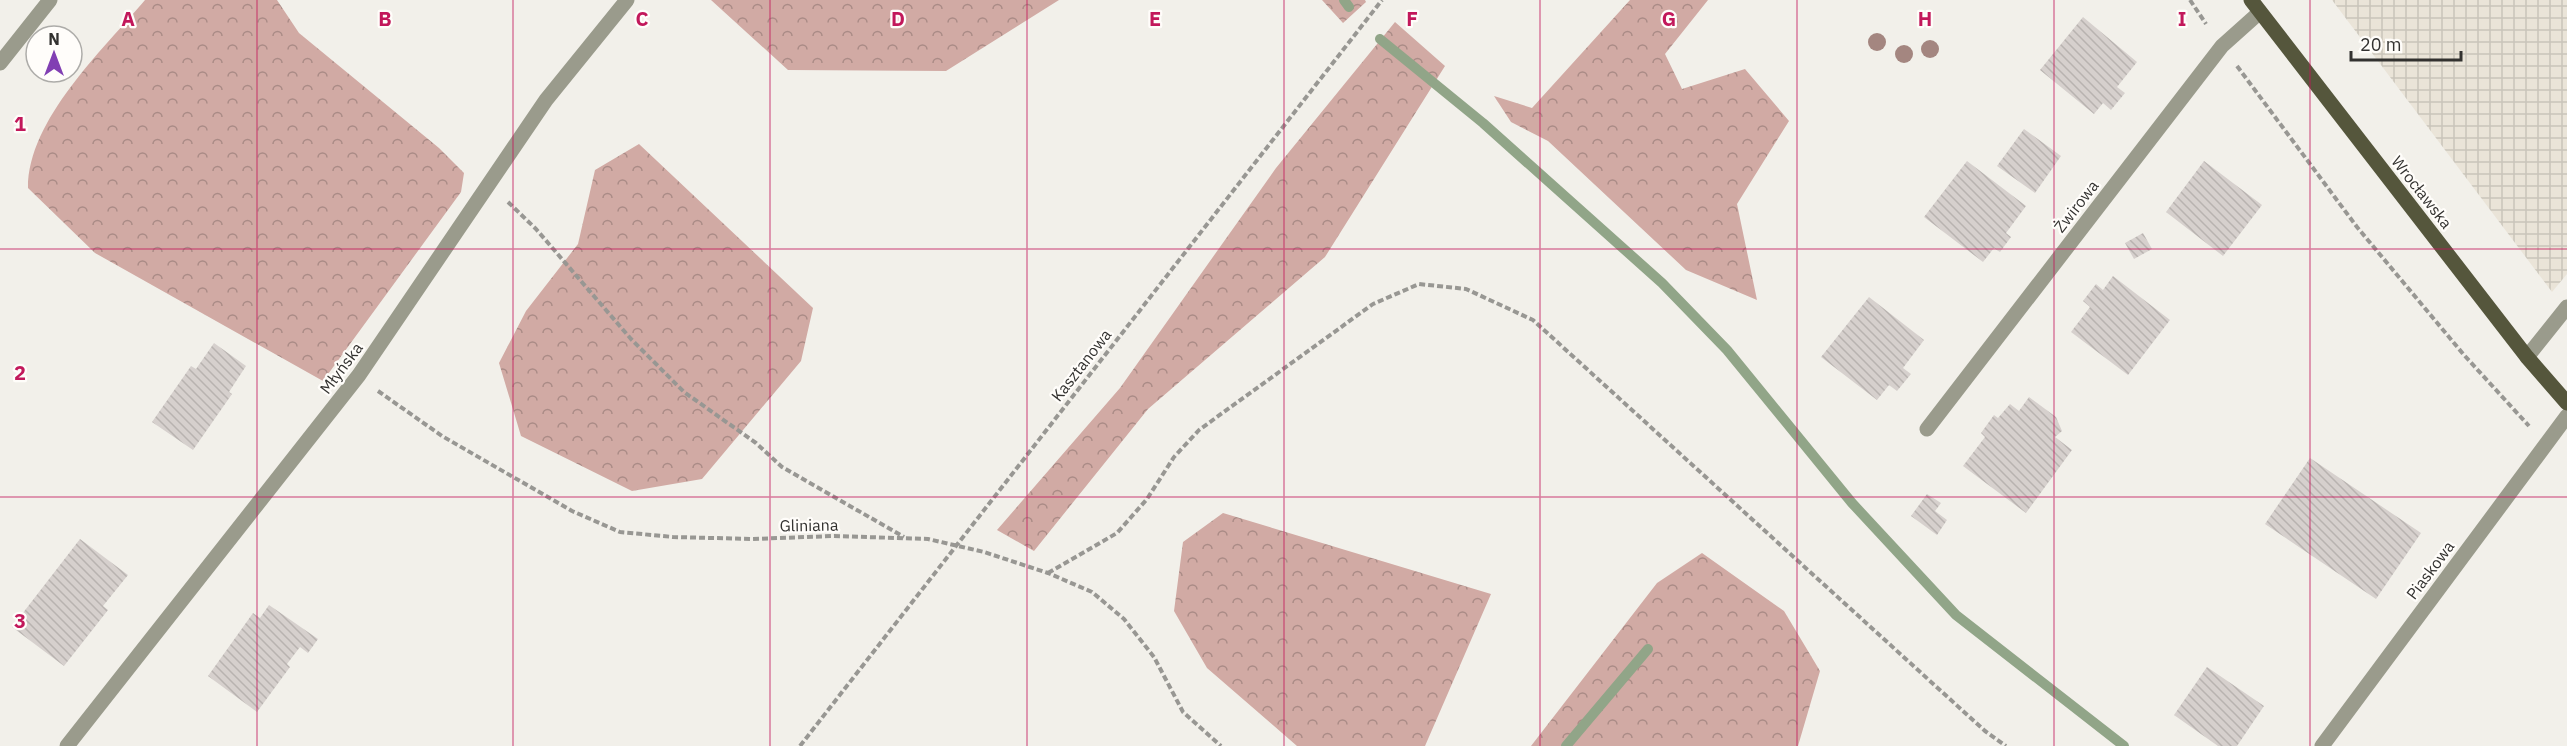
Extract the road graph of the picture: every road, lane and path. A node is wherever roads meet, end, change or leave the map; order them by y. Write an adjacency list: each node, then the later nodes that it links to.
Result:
1 (51, 0): 7 (street)
2 (627, 0): 8 (street, Młyńska)
3 (1382, 0): 17 (path, Kasztanowa)
4 (2190, 0): 6 (path)
5 (2255, 6): 6 (street, Żwirowa); 10 (main road, Wrocławska)
6 (2222, 46): 14 (street, Żwirowa); 15 (path)
7 (0, 63)
8 (490, 185): 11 (street, Młyńska); 16 (path)
9 (2567, 308): 10 (street)
10 (2527, 357): 12 (main road, Wrocławska)
11 (359, 375): 16 (path, Gliniana); 19 (street, Młyńska)
12 (2567, 403)
13 (2567, 416): 15 (street, Piaskowa)
14 (1927, 429)
15 (2545, 445): 23 (street, Piaskowa)
16 (905, 537): 17 (path, Gliniana)
17 (957, 544): 18 (path, Gliniana); 20 (path, Kasztanowa)
18 (1048, 573): 21 (path, Gliniana); 22 (path)
19 (68, 746)
20 (800, 746)
21 (1221, 746)
22 (2006, 746)
23 (2322, 746)

